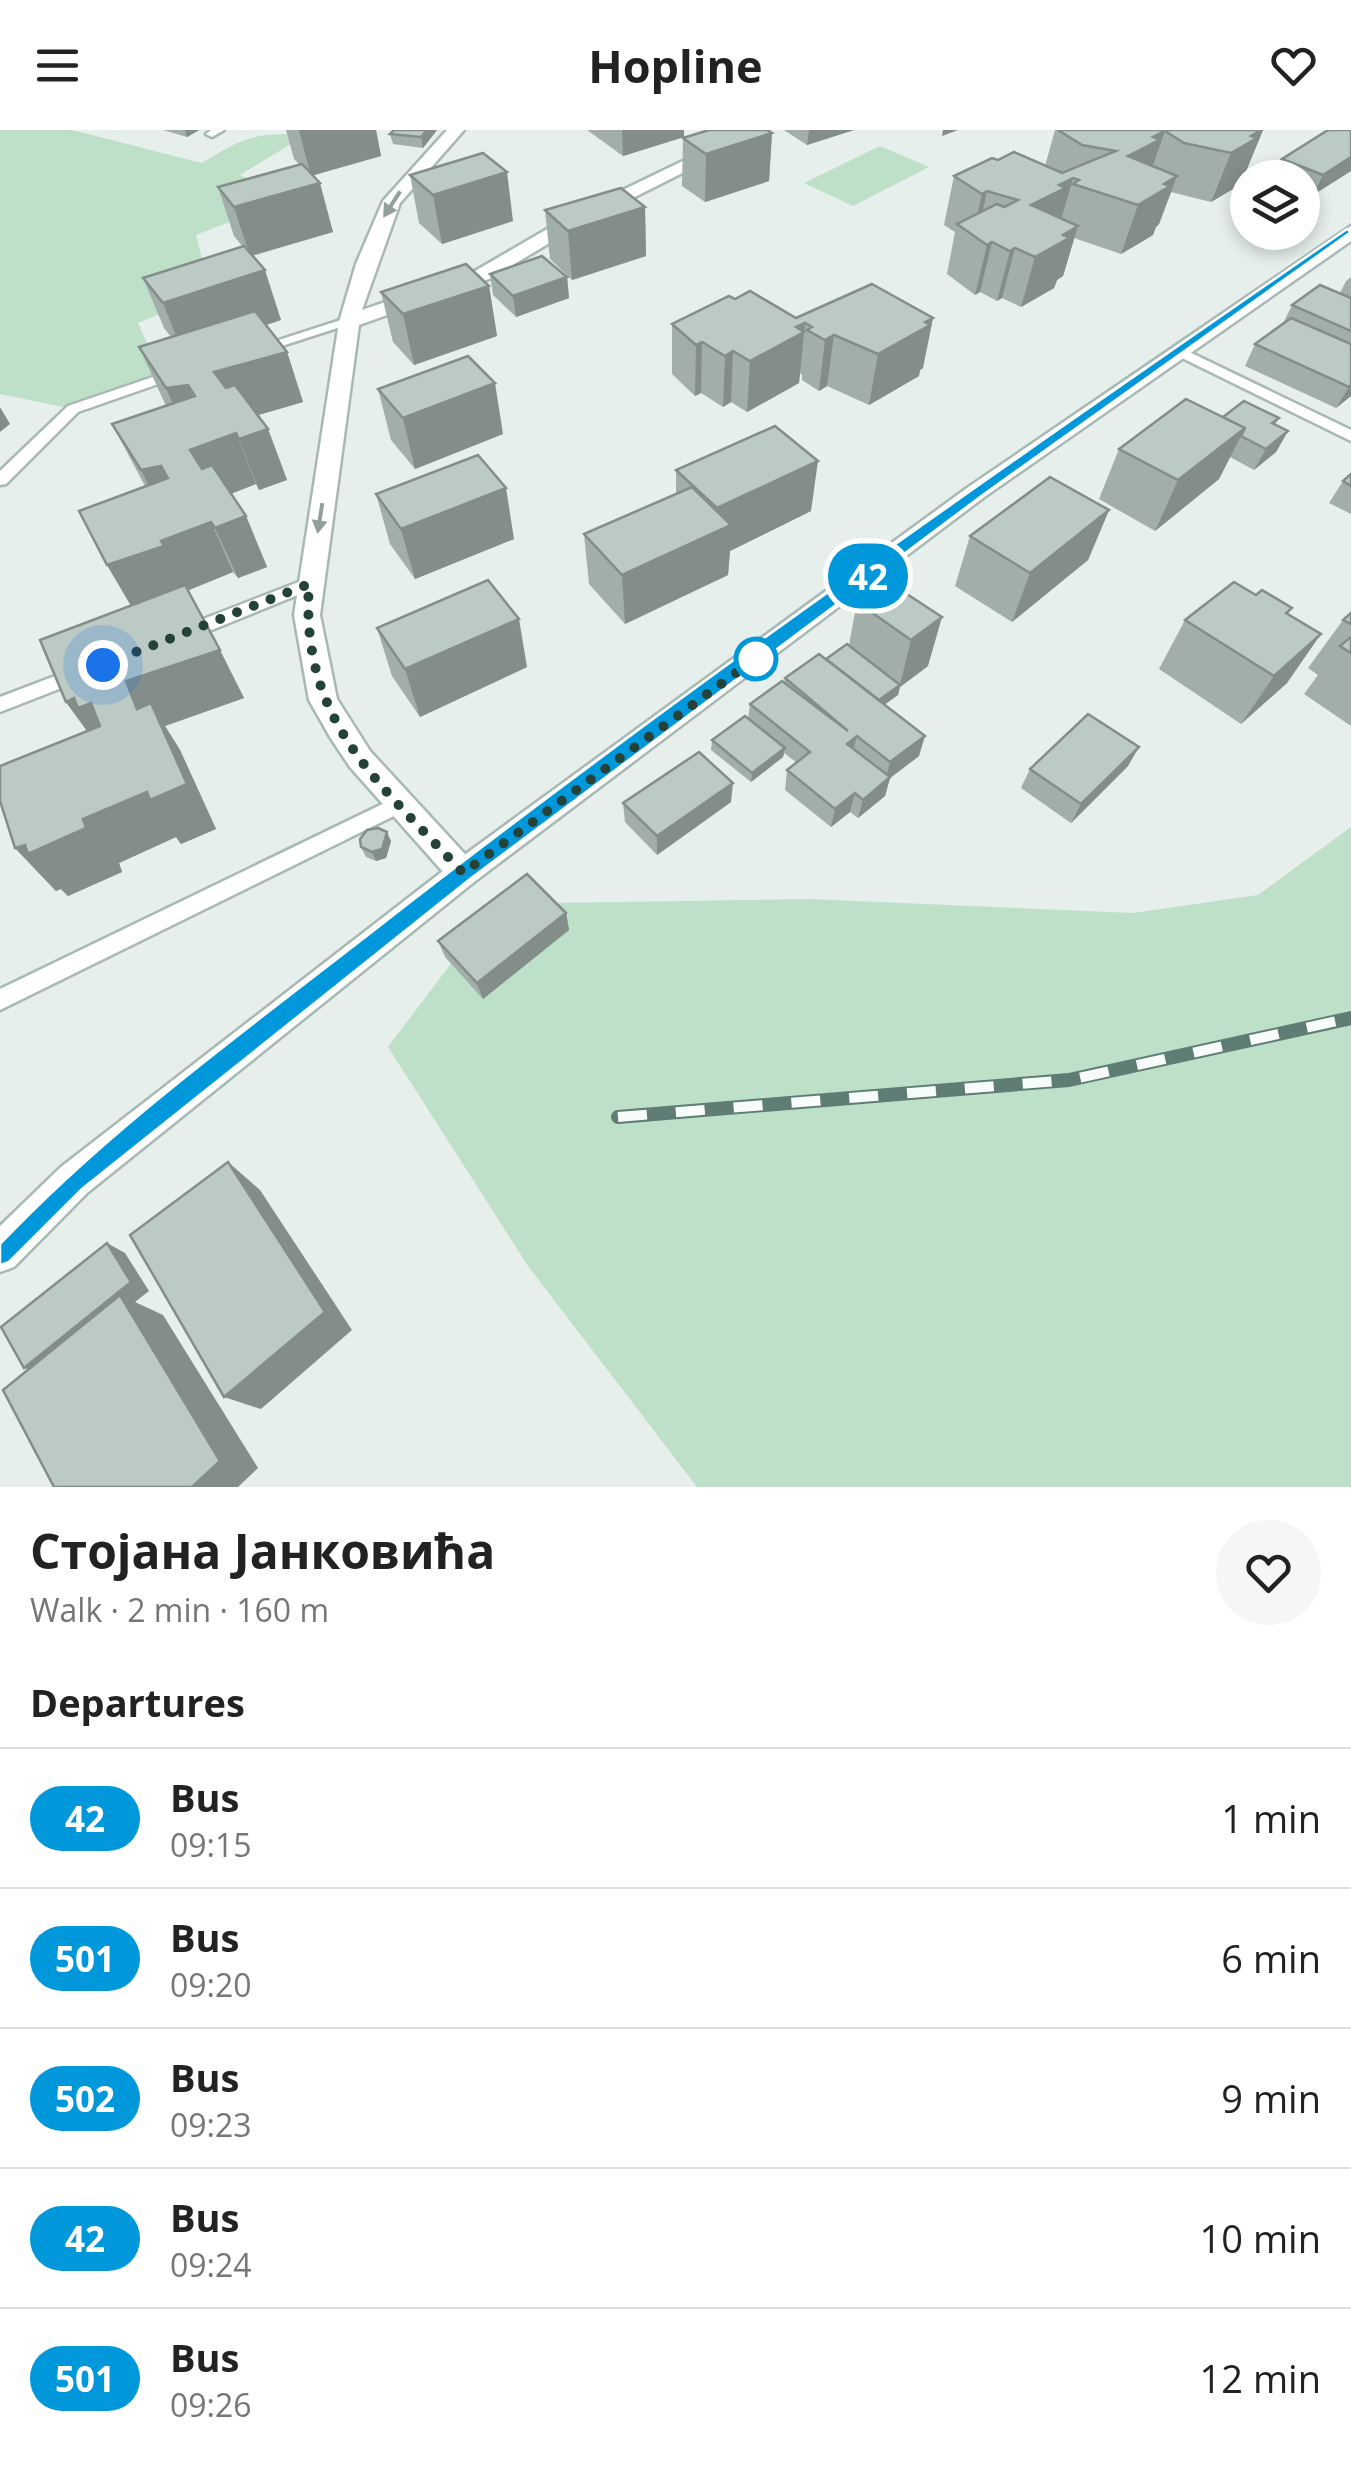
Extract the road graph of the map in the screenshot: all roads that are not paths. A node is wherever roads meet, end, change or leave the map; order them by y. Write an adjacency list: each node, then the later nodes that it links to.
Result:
1 (456, 130): 4 (street, one-way to 4)
2 (760, 130): 4 (street)
3 (1351, 232): 5 (street)
4 (349, 322): 6 (lane); 10 (street, one-way to 10)
5 (1179, 351): 8 (lane); 15 (street)
6 (237, 355)
7 (199, 366): 9 (lane)
8 (1351, 436)
9 (0, 480)
10 (309, 584): 11 (lane); 14 (street)
11 (164, 641)
12 (109, 662): 13 (lane)
13 (0, 705)
14 (399, 804): 15 (street); 16 (lane)
15 (463, 873): 17 (street)
16 (0, 1000)
17 (0, 1252)

